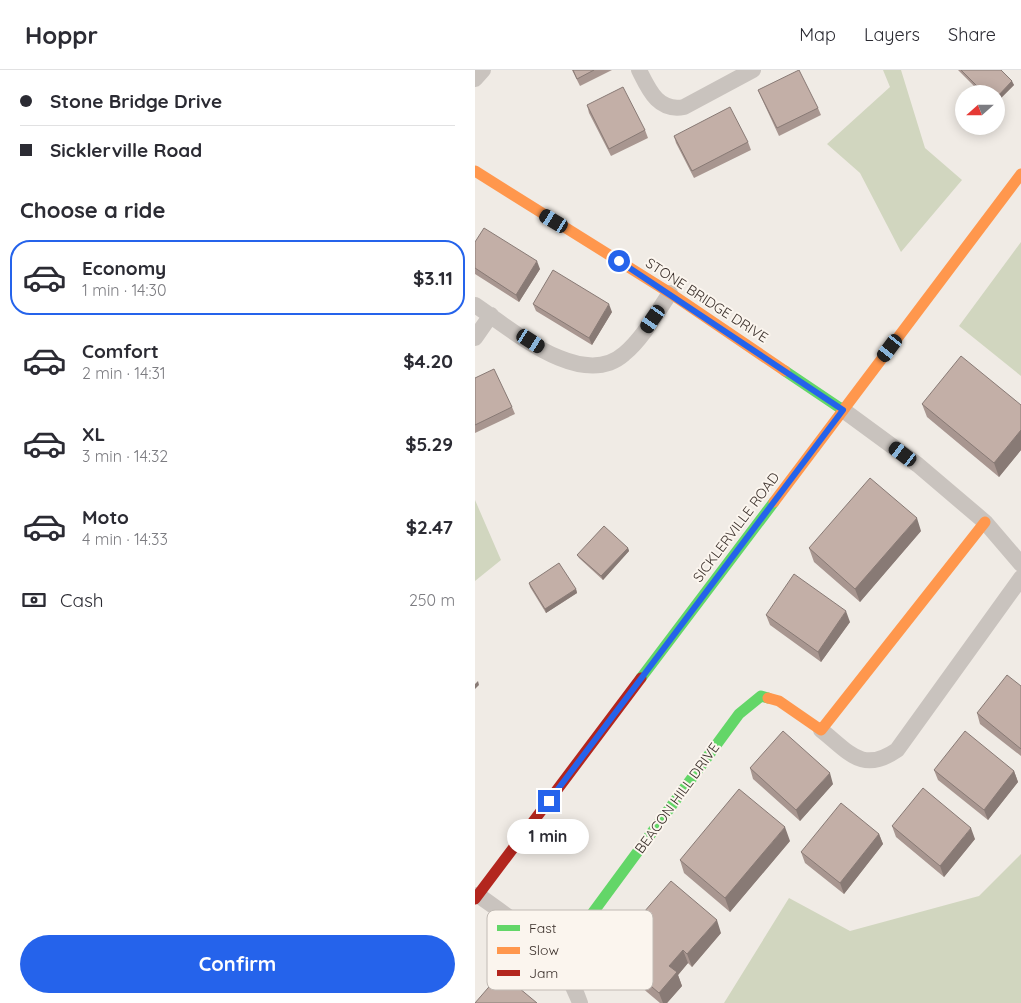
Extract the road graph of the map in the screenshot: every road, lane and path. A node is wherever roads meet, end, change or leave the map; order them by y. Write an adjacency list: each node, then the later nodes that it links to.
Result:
1 (483, 70): 4 (street)
2 (639, 70): 3 (street)
3 (753, 70)
4 (475, 79)
5 (475, 171): 7 (street, STONE BRIDGE DRIVE)
6 (1021, 174): 11 (street, SICKLERVILLE ROAD)
7 (670, 293): 9 (street); 11 (street, STONE BRIDGE DRIVE)
8 (475, 305): 9 (street)
9 (491, 315): 10 (street)
10 (475, 338)
11 (843, 410): 12 (street); 16 (street, SICKLERVILLE ROAD)
12 (985, 522): 13 (street); 15 (street)
13 (1021, 564)
14 (1021, 578): 15 (street, BEACON HILL DRIVE)
15 (821, 730): 18 (street, BEACON HILL DRIVE)
16 (477, 897): 17 (street)
17 (496, 910)
18 (595, 910)
19 (575, 990): 20 (street)
20 (580, 1003)

